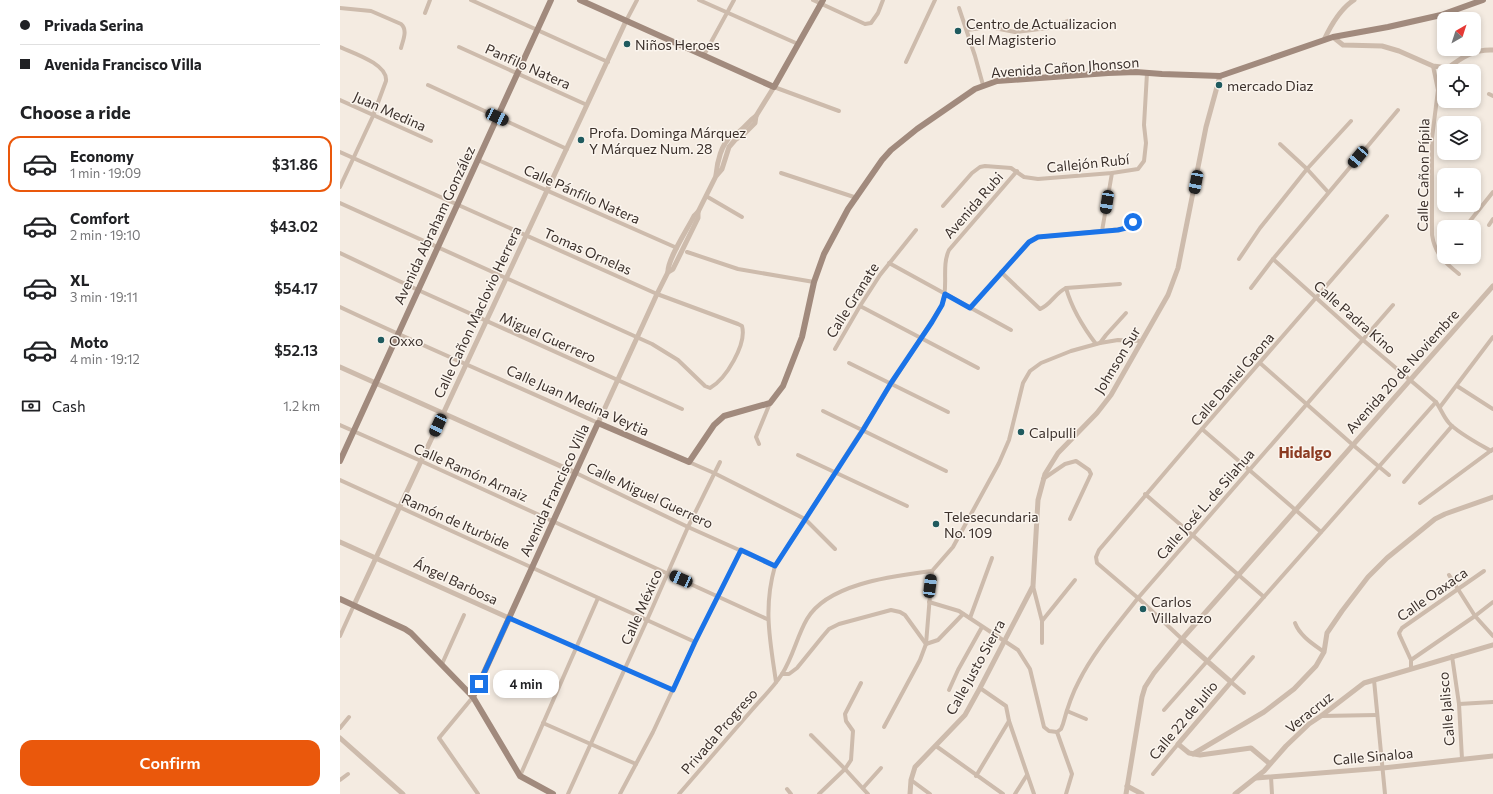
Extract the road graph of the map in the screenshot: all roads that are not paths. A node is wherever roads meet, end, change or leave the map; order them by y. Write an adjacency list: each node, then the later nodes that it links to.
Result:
1 (430, 0): 17 (street)
2 (471, 0): 21 (street)
3 (551, 0): 21 (main road, Avenida Abraham González)
4 (580, 0): 19 (main road)
5 (637, 0): 19 (street)
6 (699, 0): 16 (street)
7 (734, 0): 16 (street)
8 (813, 0): 13 (street)
9 (884, 0): 13 (street)
10 (935, 0): 31 (street)
11 (1354, 0): 23 (street)
12 (1483, 0): 22 (main road)
13 (822, 2): 24 (main road, Avenida Francisco Villa)
14 (340, 8): 27 (street)
15 (959, 8): 20 (street)
16 (727, 12): 24 (street); 29 (street)
17 (424, 13)
18 (1071, 20): 20 (street)
19 (626, 21): 29 (main road); 30 (street, Calle Cañon Maclovio Herrera)
20 (967, 30): 39 (street)
21 (537, 31): 30 (street); 35 (main road, Avenida Abraham González)
22 (1333, 37): 23 (main road); 33 (street)
23 (1324, 40): 37 (main road)
24 (798, 44): 41 (main road, Avenida Francisco Villa)
25 (340, 47): 47 (street)
26 (459, 47): 35 (street, Panfilo Natera)
27 (401, 48)
28 (1493, 50): 32 (street)
29 (704, 55): 41 (main road)
30 (608, 62): 44 (street, Calle Cañon Maclovio Herrera)
31 (906, 62)
32 (1455, 64)
33 (1433, 66): 34 (street); 40 (street, Calle Cañon Pípila)
34 (1437, 67)
35 (517, 73): 44 (street, Panfilo Natera); 48 (main road, Avenida Abraham González)
36 (1147, 73): 37 (main road, Avenida Cañon Jhonson); 39 (main road, Avenida Cañon Jhonson); 59 (street, Callejón Rubí)
37 (1220, 76): 111 (street, Johnson Sur)
38 (428, 85): 48 (street)
39 (983, 85): 65 (main road, Avenida Cañon Jhonson)
40 (1437, 85)
41 (774, 87): 46 (street); 64 (street, Avenida Francisco Villa)
42 (1437, 98): 88 (street, Calle Cañon Pípila)
43 (340, 100): 47 (street, Juan Medina)
44 (587, 105): 52 (street, Calle Cañon Maclovio Herrera)
45 (1398, 110): 62 (street)
46 (839, 111)
47 (373, 116): 50 (street, Juan Medina); 54 (street)
48 (497, 117): 52 (street); 55 (main road, Avenida Abraham González)
49 (1350, 121): 56 (street)
50 (431, 141)
51 (1280, 144): 56 (street)
52 (567, 149): 61 (street, Calle Cañon Maclovio Herrera)
53 (340, 152): 54 (street, Tomas Ornelas)
54 (353, 158): 60 (street); 67 (street, Tomas Ornelas)
55 (478, 160): 61 (street, Calle Pánfilo Natera); 67 (main road, Avenida Abraham González)
56 (1307, 169): 62 (street); 83 (street)
57 (1017, 171): 59 (street, Callejón Rubí); 68 (street, Callejón Rubí); 97 (street, Avenida Rubi)
58 (781, 173): 65 (street)
59 (1112, 173): 77 (street)
60 (340, 187)
61 (548, 190): 78 (street, Calle Cañon Maclovio Herrera); 80 (street, Calle Pánfilo Natera)
62 (1328, 192): 84 (street)
63 (1493, 192): 74 (street)
64 (706, 196): 69 (street, Avenida Francisco Villa); 71 (street)
65 (857, 198): 90 (main road, Avenida Cañon Jhonson)
66 (340, 203): 79 (street)
67 (457, 204): 78 (street, Tomas Ornelas); 79 (main road, Avenida Abraham González)
68 (942, 206)
69 (698, 212): 80 (street, Avenida Francisco Villa); 86 (street, Avenida Francisco Villa)
70 (1387, 216): 98 (street, Calle Daniel Gaona)
71 (742, 217)
72 (1140, 217): 77 (street)
73 (1493, 219): 75 (street)
74 (1472, 220)
75 (1489, 225)
76 (916, 230): 85 (street, Calle Granate)
77 (1102, 231): 87 (street)
78 (526, 236): 89 (street, Calle Cañon Maclovio Herrera); 96 (street, Tomas Ornelas)
79 (438, 247): 89 (street); 95 (main road, Avenida Abraham González)
80 (677, 248): 86 (street, Avenida Francisco Villa)
81 (687, 252): 90 (street)
82 (340, 253): 95 (street, Miguel Guerrero)
83 (1239, 259)
84 (1273, 259): 94 (street); 98 (street, Calle Padra Kino)
85 (889, 263): 97 (street); 100 (street, Calle Granate)
86 (668, 272): 96 (street, Avenida Francisco Villa)
87 (1001, 272): 93 (street); 102 (street)
88 (1459, 274)
89 (507, 278): 104 (street, Calle Cañon Maclovio Herrera); 108 (street)
90 (814, 282): 125 (main road, Avenida Cañon Jhonson)
91 (1120, 284): 93 (street)
92 (1493, 286): 120 (street, Avenida 20 de Noviembre)
93 (1066, 288): 112 (street)
94 (1251, 288)
95 (418, 290): 104 (street, Miguel Guerrero); 106 (main road, Avenida Abraham González)
96 (657, 294): 108 (street, Avenida Francisco Villa); 108 (street, Tomas Ornelas)
97 (945, 294): 102 (street); 109 (street, Avenida Rubi)
98 (1316, 299): 110 (street, Calle Padra Kino); 116 (street, Calle Daniel Gaona)
99 (1393, 305): 110 (street, Calle José L. de Silahua)
100 (860, 306): 109 (street); 113 (street, Calle Granate)
101 (340, 307): 106 (street, Calle Juan Medina Veytia)
102 (970, 308): 105 (street)
103 (1126, 313): 112 (street)
104 (487, 321): 114 (street, Calle Cañon Maclovio Herrera); 119 (street, Miguel Guerrero)
105 (1011, 330)
106 (398, 334): 114 (street, Calle Juan Medina Veytia); 121 (main road, Avenida Abraham González)
107 (1493, 337): 123 (street)
108 (637, 338): 119 (street, Avenida Francisco Villa)
109 (921, 339): 118 (street); 122 (street, Avenida Rubi)
110 (1363, 340): 120 (street, Calle Padra Kino); 126 (street, Calle José L. de Silahua)
111 (1142, 341): 112 (street); 154 (street, Johnson Sur)
112 (1098, 343): 176 (street)
113 (835, 349)
114 (467, 363): 132 (street, Calle Cañon Maclovio Herrera); 133 (street, Calle Juan Medina Veytia)
115 (849, 363): 122 (street)
116 (1260, 363): 126 (street); 136 (street, Calle Daniel Gaona)
117 (340, 367): 121 (street, Calle Miguel Guerrero)
118 (978, 368)
119 (618, 380): 128 (street, Miguel Guerrero); 133 (street, Avenida Francisco Villa)
120 (1411, 380): 124 (street, Calle Padra Kino); 140 (street, Avenida 20 de Noviembre)
121 (376, 383): 132 (street, Calle Miguel Guerrero); 138 (main road, Avenida Abraham González)
122 (891, 383): 131 (street); 137 (street, Avenida Rubi)
123 (1457, 386): 127 (street); 129 (street)
124 (1436, 402): 127 (street, Calle Padra Kino); 147 (street)
125 (770, 403): 139 (street); 145 (main road)
126 (1307, 404): 140 (street); 148 (street, Calle José L. de Silahua)
127 (1440, 407): 135 (street, Calle Padra Kino)
128 (682, 409)
129 (1493, 409)
130 (823, 411): 137 (street)
131 (948, 412)
132 (444, 413): 144 (street, Calle Cañon Maclovio Herrera); 150 (street, Calle Miguel Guerrero)
133 (598, 423): 145 (main road, Calle Juan Medina Veytia); 150 (main road, Avenida Francisco Villa)
134 (340, 425): 138 (street, Calle Ramón Arnaiz)
135 (1452, 426): 141 (street); 156 (street)
136 (1202, 429): 148 (street); 157 (street, Calle Daniel Gaona)
137 (863, 430): 149 (street); 152 (street, Avenida Rubi)
138 (354, 431): 143 (main road, Avenida Abraham González); 144 (street, Calle Ramón Arnaiz)
139 (759, 444)
140 (1352, 445): 147 (street); 162 (street, Avenida 20 de Noviembre)
141 (1492, 450): 159 (street)
142 (798, 455): 152 (street)
143 (340, 461)
144 (422, 461): 161 (street, Calle Cañon Maclovio Herrera); 165 (street, Calle Ramón Arnaiz)
145 (689, 462): 151 (street, Calle Juan Medina Veytia)
146 (720, 462): 151 (street, Calle México)
147 (1378, 467): 153 (street); 167 (street)
148 (1249, 470): 162 (street); 168 (street, Calle José L. de Silahua)
149 (946, 471)
150 (576, 473): 165 (main road, Avenida Francisco Villa); 166 (street, Calle Miguel Guerrero)
151 (714, 473): 163 (street, Calle Juan Medina Veytia); 166 (street, Calle México)
152 (835, 473): 160 (street); 163 (street, Avenida Rubi)
153 (1389, 475)
154 (1043, 479): 164 (street); 182 (street, Johnson Sur)
155 (340, 480): 161 (street, Ramón de Iturbide)
156 (1404, 482)
157 (1145, 494): 168 (street); 187 (street, Calle Daniel Gaona)
158 (1493, 497): 211 (street)
159 (1420, 503)
160 (907, 506)
161 (400, 508): 172 (street, Calle Cañon Maclovio Herrera); 175 (street, Ramón de Iturbide)
162 (1296, 509): 167 (street); 179 (street, Avenida 20 de Noviembre)
163 (805, 519): 170 (street, Calle Juan Medina Veytia); 174 (street, Avenida Rubi)
164 (1070, 519)
165 (554, 521): 175 (main road, Avenida Francisco Villa); 178 (street, Calle Ramón Arnaiz)
166 (688, 526): 171 (street, Calle Miguel Guerrero); 178 (street, Calle México)
167 (1321, 532): 185 (street)
168 (1194, 535): 179 (street); 187 (street, Calle José L. de Silahua)
169 (340, 542): 172 (street, Ángel Barbosa)
170 (835, 549)
171 (741, 550): 174 (street, Calle Miguel Guerrero); 184 (street)
172 (376, 558): 191 (street, Calle Cañon Maclovio Herrera); 195 (street, Ángel Barbosa)
173 (992, 558): 197 (street)
174 (775, 566): 196 (street, Avenida Rubi)
175 (532, 568): 186 (street, Ramón de Iturbide); 195 (main road, Avenida Francisco Villa)
176 (932, 571): 189 (street); 219 (street)
177 (1484, 571): 183 (street, Calle Oaxaca)
178 (668, 573): 184 (street, Calle Ramón Arnaiz); 198 (street, Calle México)
179 (1240, 575): 185 (street); 204 (street, Avenida 20 de Noviembre)
180 (1449, 575): 183 (street)
181 (1075, 580): 199 (street)
182 (1033, 586): 199 (street, Johnson Sur); 205 (street, Calle Justo Sierra)
183 (1458, 590): 194 (street); 214 (street, Calle Oaxaca)
184 (718, 596): 196 (street, Calle Ramón Arnaiz); 206 (street)
185 (1264, 597): 215 (street)
186 (598, 598): 198 (street, Ramón de Iturbide); 210 (street)
187 (1138, 598): 204 (street); 232 (street, Calle José L. de Silahua)
188 (340, 599): 191 (main road)
189 (929, 602): 192 (street); 208 (street)
190 (1493, 602): 194 (street)
191 (354, 605): 202 (street, Calle Cañon Maclovio Herrera); 216 (main road)
192 (963, 614): 197 (street); 208 (street)
193 (464, 615): 216 (street)
194 (1475, 616): 203 (street); 214 (street)
195 (509, 618): 210 (street, Ángel Barbosa); 228 (main road, Avenida Francisco Villa)
196 (767, 618): 221 (street, Avenida Rubi)
197 (970, 618): 201 (street)
198 (647, 620): 206 (street, Ramón de Iturbide); 217 (street, Calle México)
199 (1042, 621): 207 (street, Johnson Sur)
200 (1295, 622): 211 (street)
201 (982, 627): 205 (street); 226 (street)
202 (340, 636)
203 (1493, 636)
204 (1182, 639): 215 (street); 264 (street, Avenida 20 de Noviembre)
205 (1004, 640): 224 (street, Calle Justo Sierra); 241 (street)
206 (695, 642): 225 (street)
207 (1042, 642)
208 (926, 644): 219 (street); 239 (street)
209 (1493, 645): 212 (street, Veracruz)
210 (576, 648): 217 (street, Ángel Barbosa); 238 (street)
211 (1324, 652): 247 (street)
212 (1452, 656): 218 (street, Veracruz); 230 (street, Calle Jalisco)
213 (1253, 657): 222 (street)
214 (1411, 660): 218 (street)
215 (1207, 662): 222 (street); 231 (street)
216 (442, 664): 228 (main road)
217 (625, 669): 225 (street, Ángel Barbosa); 244 (street, Calle México)
218 (1411, 669): 220 (street, Veracruz)
219 (782, 674): 221 (street, Privada Progreso)
220 (1374, 680): 233 (street); 234 (street, Veracruz)
221 (776, 682): 272 (street, Privada Progreso)
222 (1231, 682): 227 (street); 245 (street, Calle 22 de Julio)
223 (861, 683): 254 (street)
224 (980, 688): 237 (street); 246 (street, Calle Justo Sierra)
225 (673, 690): 250 (street)
226 (949, 690)
227 (1244, 693)
228 (473, 697): 258 (main road); 268 (street)
229 (1493, 702): 230 (street)
230 (1459, 704): 249 (street, Calle Jalisco)
231 (1164, 710)
232 (1067, 711): 236 (street); 241 (street, Calle José L. de Silahua)
233 (1377, 715): 234 (street); 253 (street)
234 (1321, 716): 251 (street, Veracruz)
235 (349, 717): 240 (street)
236 (1086, 719)
237 (1009, 721): 257 (street); 259 (street)
238 (543, 723): 244 (street); 258 (street)
239 (884, 727)
240 (340, 728)
241 (1058, 732): 281 (street)
242 (811, 735): 254 (street)
243 (340, 738): 267 (street)
244 (590, 744): 250 (street); 270 (street, Calle México)
245 (1178, 744): 247 (street); 256 (street, Calle 22 de Julio)
246 (936, 746): 259 (street); 263 (street, Calle Justo Sierra)
247 (1193, 754): 251 (street)
248 (1493, 756): 249 (street, Calle Sinaloa)
249 (1462, 759): 253 (street, Calle Sinaloa)
250 (636, 764): 271 (street)
251 (1270, 764): 261 (street, Veracruz)
252 (881, 768): 265 (street)
253 (1383, 768): 260 (street, Calle Sinaloa); 286 (street)
254 (845, 769): 265 (street); 274 (street)
255 (348, 774): 262 (street)
256 (1153, 774)
257 (1027, 775): 279 (street); 280 (street)
258 (520, 776): 269 (main road)
259 (976, 776): 278 (street)
260 (1270, 777): 261 (street, Calle Sinaloa); 285 (street)
261 (1256, 778): 284 (street, Veracruz)
262 (340, 780)
263 (911, 780): 276 (street, Calle Justo Sierra); 277 (street)
264 (1127, 786): 282 (street, Avenida 20 de Noviembre); 283 (street)
265 (863, 788): 275 (street)
266 (787, 789): 273 (street)
267 (403, 794)
268 (478, 794)
269 (553, 794)
270 (568, 794)
271 (620, 794)
272 (679, 794)
273 (791, 794)
274 (820, 794)
275 (868, 794)
276 (910, 794)
277 (930, 794)
278 (1003, 794)
279 (1015, 794)
280 (1034, 794)
281 (1066, 794)
282 (1126, 794)
283 (1142, 794)
284 (1235, 794)
285 (1272, 794)
286 (1385, 794)

